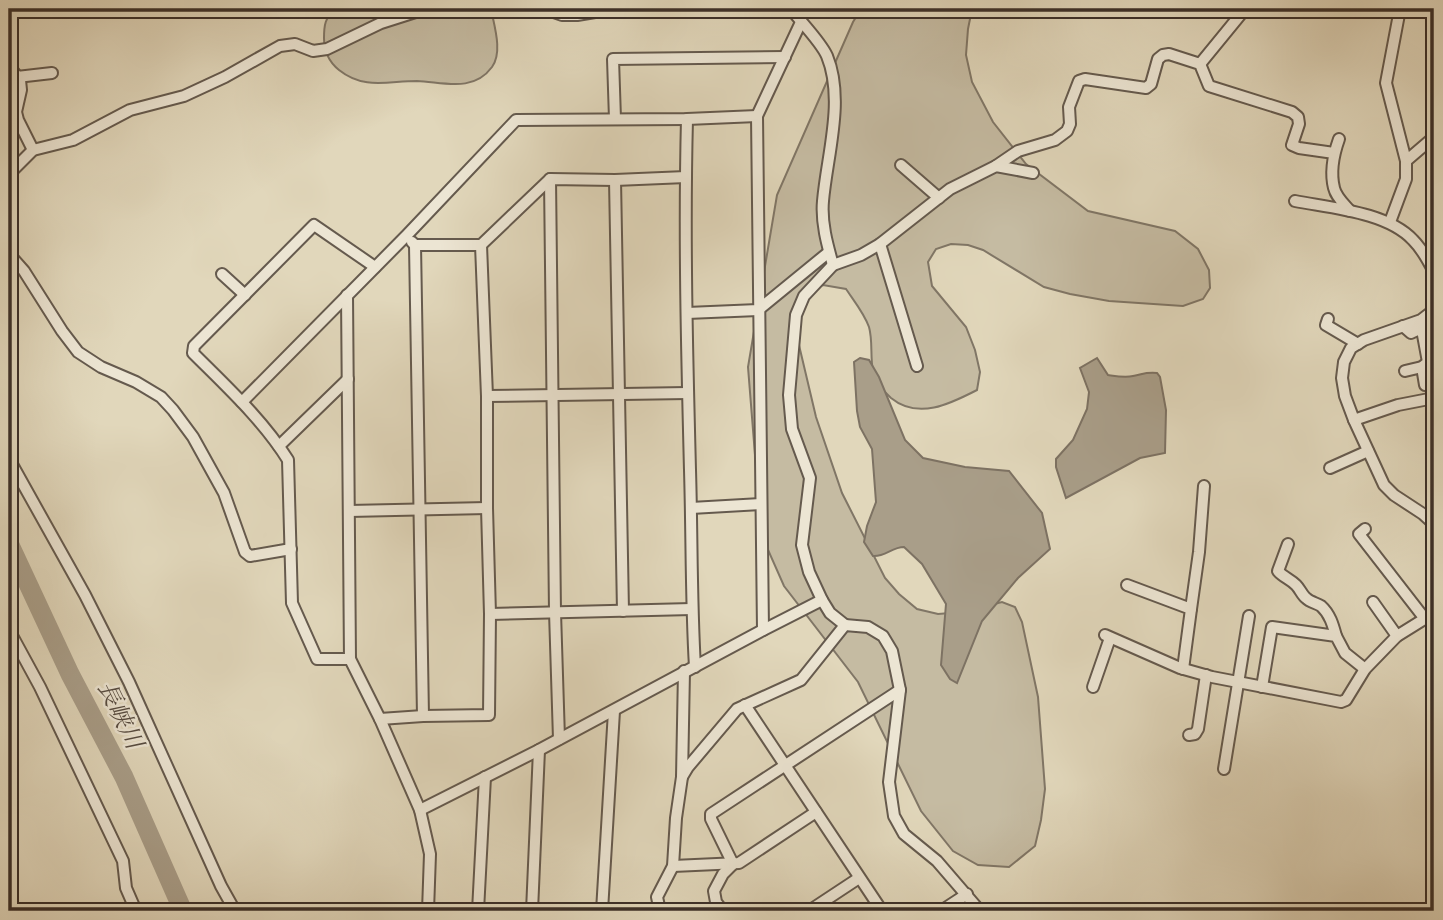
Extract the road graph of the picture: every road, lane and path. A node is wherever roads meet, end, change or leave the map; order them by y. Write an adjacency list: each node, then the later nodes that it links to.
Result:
1 (425, 9): 18 (street)
2 (545, 9): 3 (street)
3 (613, 9)
4 (791, 9): 7 (street)
5 (1245, 9): 9 (street)
6 (1400, 9): 20 (street)
7 (801, 22): 8 (street); 36 (street)
8 (785, 57): 13 (street); 15 (street)
9 (1200, 64): 19 (street); 22 (street)
10 (9, 65): 12 (street)
11 (52, 73): 12 (street)
12 (17, 77): 18 (street)
13 (757, 116): 14 (street); 44 (street)
14 (687, 119): 15 (street); 25 (street)
15 (615, 120): 32 (street)
16 (1434, 137): 20 (street)
17 (1339, 139): 19 (street)
18 (33, 150): 24 (street)
19 (1334, 153): 30 (street)
20 (1406, 161): 31 (street)
21 (901, 165): 28 (street)
22 (996, 166): 23 (street); 28 (street)
23 (1033, 173)
24 (9, 174)
25 (686, 177): 27 (street); 46 (street)
26 (550, 179): 27 (street); 35 (street); 59 (street)
27 (615, 180): 58 (street)
28 (939, 198): 33 (street)
29 (1295, 201): 30 (street)
30 (1350, 211): 31 (street)
31 (1390, 222): 40 (street)
32 (407, 235): 34 (street); 39 (street)
33 (880, 244): 38 (street); 52 (street)
34 (415, 245): 35 (street); 72 (street)
35 (481, 245): 60 (street)
36 (830, 252): 38 (street); 44 (street)
37 (9, 254): 77 (street)
38 (833, 265): 79 (street)
39 (375, 267): 42 (street); 43 (street)
40 (1434, 272)
41 (222, 274): 42 (street)
42 (245, 295): 62 (street)
43 (347, 295): 55 (street); 62 (street)
44 (758, 310): 46 (street); 69 (street)
45 (1434, 310): 49 (street)
46 (687, 313): 57 (street)
47 (1328, 319): 51 (street)
48 (1434, 320): 50 (street)
49 (1403, 327): 50 (street); 51 (street)
50 (1424, 327): 53 (street)
51 (1358, 344): 63 (street)
52 (917, 366)
53 (1422, 367): 54 (street); 56 (street)
54 (1405, 371)
55 (348, 379): 64 (street); 73 (street)
56 (1425, 385)
57 (688, 393): 58 (street); 71 (street)
58 (620, 394): 59 (street); 83 (street)
59 (552, 395): 60 (street); 84 (street)
60 (487, 396): 70 (street)
61 (1434, 398): 63 (street)
62 (242, 402): 64 (street)
63 (1354, 420): 65 (street)
64 (279, 446): 77 (street)
65 (1368, 452): 67 (street); 74 (street)
66 (9, 459): 123 (street)
67 (1330, 468)
68 (1204, 486): 81 (street)
69 (761, 504): 71 (street); 90 (street)
70 (487, 508): 72 (street); 85 (street)
71 (691, 508): 82 (street)
72 (419, 510): 73 (street); 106 (street)
73 (349, 511): 95 (street)
74 (1434, 524)
75 (1359, 535): 87 (street)
76 (1288, 544): 92 (street)
77 (291, 549): 95 (street)
78 (1127, 585): 81 (street)
79 (822, 600): 88 (street); 90 (street)
80 (1373, 602): 93 (street)
81 (1191, 609): 97 (street)
82 (692, 610): 83 (street); 96 (street)
83 (623, 611): 84 (street)
84 (555, 612): 85 (street); 109 (street)
85 (490, 614): 106 (street)
86 (1249, 616): 91 (street)
87 (1431, 619): 93 (street)
88 (845, 625): 103 (street); 104 (street)
89 (9, 630): 122 (street)
90 (763, 630): 96 (street)
91 (1247, 634): 94 (street); 100 (street)
92 (1336, 636): 94 (street); 98 (street)
93 (1397, 636): 98 (street)
94 (1270, 637): 102 (street)
95 (350, 659): 107 (street)
96 (690, 669): 105 (street); 114 (street)
97 (1183, 669): 99 (street); 101 (street)
98 (1365, 669): 102 (street)
99 (1206, 676): 100 (street); 108 (street)
100 (1238, 682): 102 (street); 112 (street)
101 (1094, 687)
102 (1262, 687)
103 (900, 690): 111 (street); 120 (street)
104 (745, 705): 111 (street); 114 (street)
105 (614, 711): 109 (street); 127 (street)
106 (423, 716): 107 (street)
107 (380, 719): 115 (street)
108 (1189, 735)
109 (559, 738): 110 (street)
110 (539, 750): 113 (street); 126 (street)
111 (786, 765): 116 (street); 117 (street)
112 (1224, 769)
113 (485, 777): 115 (street); 125 (street)
114 (682, 778): 118 (street)
115 (421, 810): 124 (street)
116 (816, 812): 117 (street); 119 (street)
117 (733, 864): 118 (street); 121 (street)
118 (673, 866): 128 (street)
119 (859, 878): 129 (street); 130 (street)
120 (967, 894): 131 (street); 132 (street)
121 (717, 908)
122 (136, 911)
123 (235, 911)
124 (428, 911)
125 (478, 911)
126 (532, 911)
127 (602, 911)
128 (660, 911)
129 (808, 911)
130 (882, 911)
131 (941, 911)
132 (980, 911)

